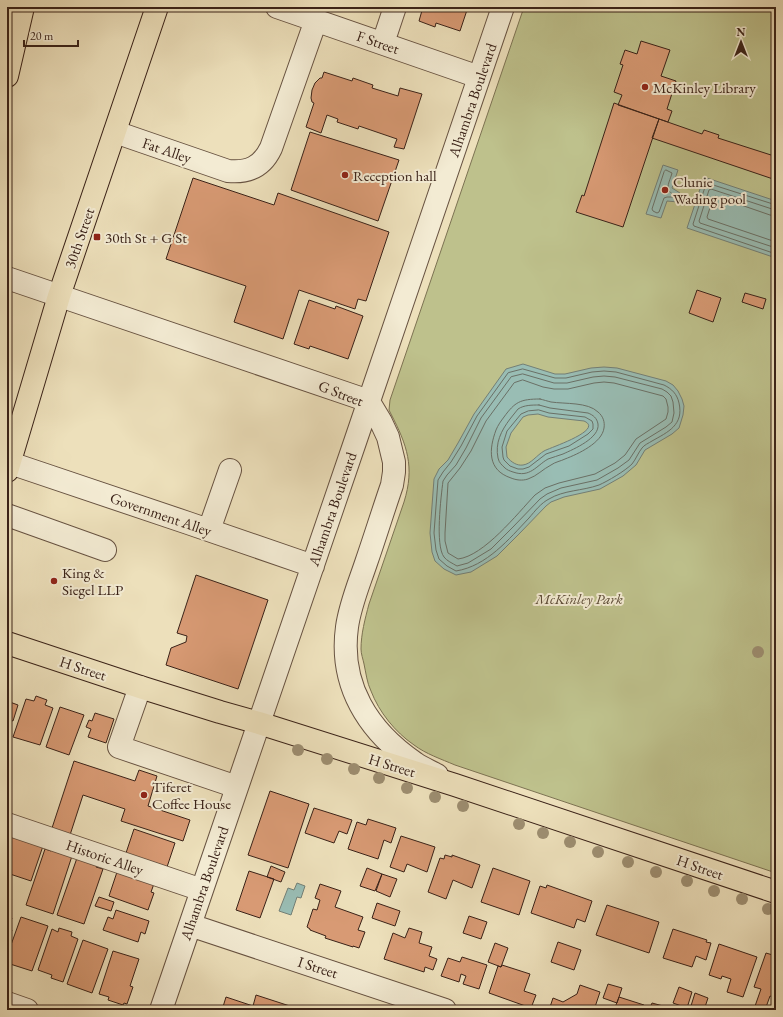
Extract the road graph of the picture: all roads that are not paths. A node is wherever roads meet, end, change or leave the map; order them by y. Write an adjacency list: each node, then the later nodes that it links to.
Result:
1 (21, 7): 8 (main road); 9 (main road)
2 (157, 7): 11 (main road, 30th Street)
3 (277, 7): 6 (street, F Street)
4 (396, 7): 7 (street)
5 (503, 7): 10 (street, Alhambra Boulevard)
6 (316, 20): 7 (street, F Street); 11 (street, Fat Alley)
7 (383, 43): 10 (street, F Street)
8 (7, 44)
9 (7, 76)
10 (479, 77): 14 (street, Alhambra Boulevard)
11 (115, 132): 13 (main road, 30th Street)
12 (7, 278): 13 (street, G Street)
13 (59, 296): 14 (street, G Street); 15 (main road, 30th Street)
14 (369, 402): 20 (street, Alhambra Boulevard); 24 (street, G Street)
15 (8, 467): 18 (street, Government Alley)
16 (230, 470): 18 (street)
17 (7, 515): 19 (street)
18 (209, 530): 20 (street, Government Alley)
19 (105, 550)
20 (313, 566): 23 (street, Alhambra Boulevard)
21 (7, 643): 22 (main road, H Street)
22 (140, 687): 23 (main road, H Street); 25 (street)
23 (259, 723): 24 (main road, H Street); 25 (street, Alhambra Boulevard)
24 (455, 785): 28 (main road, H Street)
25 (237, 787): 27 (street, Alhambra Boulevard)
26 (7, 824): 27 (street, Historic Alley)
27 (202, 890): 29 (street, Alhambra Boulevard)
28 (776, 892)
29 (190, 925): 32 (street, Alhambra Boulevard); 33 (street, I Street)
30 (7, 1003): 31 (street)
31 (27, 1010)
32 (161, 1010)
33 (445, 1010)

